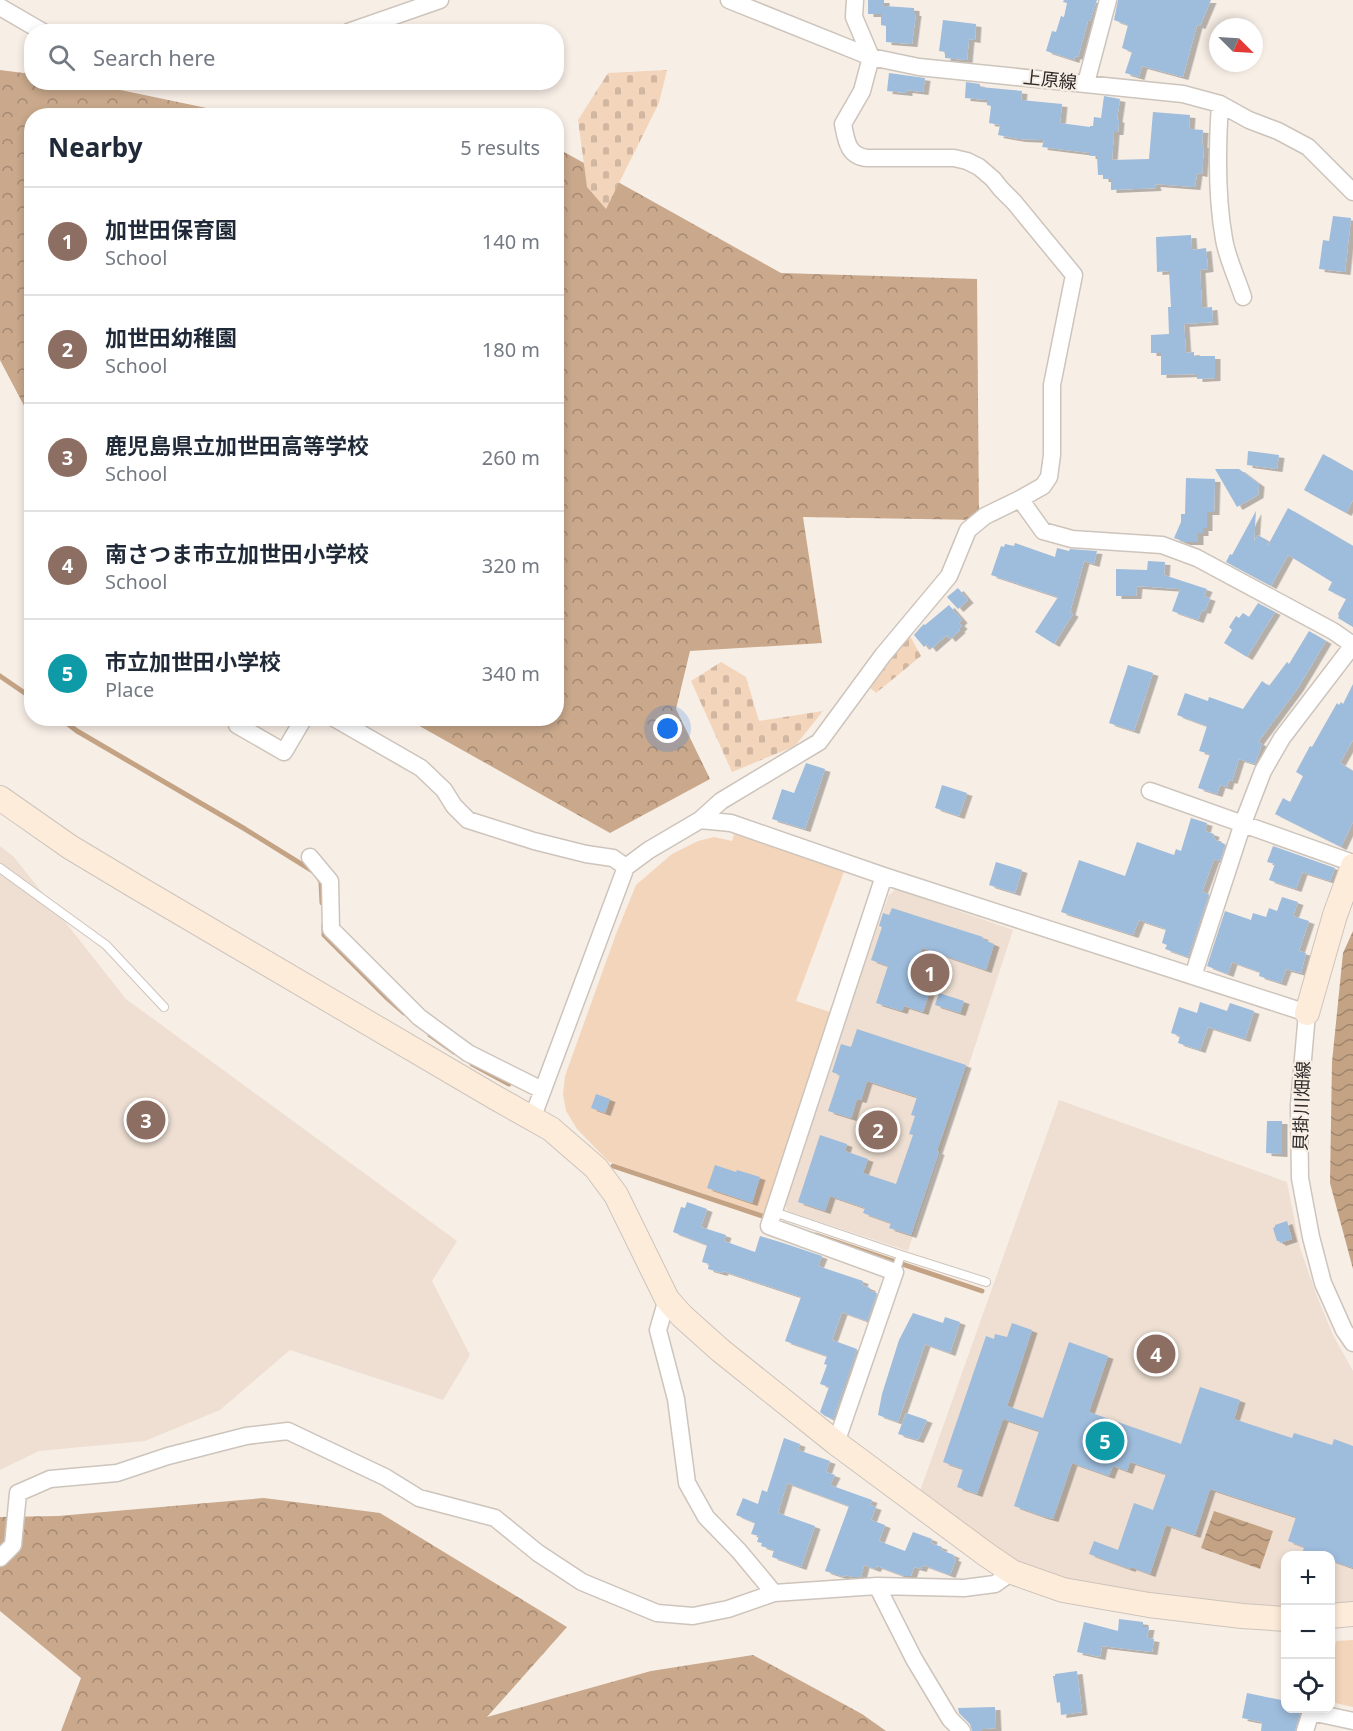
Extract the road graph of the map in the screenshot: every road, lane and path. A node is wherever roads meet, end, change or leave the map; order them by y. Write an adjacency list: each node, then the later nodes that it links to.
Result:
1 (440, 0): 7 (street)
2 (729, 0): 8 (street, 上原線)
3 (855, 0): 8 (street)
4 (1108, 0): 9 (street)
5 (0, 7): 6 (street)
6 (29, 24)
7 (371, 24)
8 (871, 57): 9 (street, 上原線); 13 (street)
9 (1086, 83): 10 (street, 上原線)
10 (1220, 104): 11 (street, 上原線); 12 (street)
11 (1353, 192)
12 (1243, 297)
13 (1020, 499): 14 (street); 20 (street)
14 (1353, 645): 21 (street)
15 (239, 726): 16 (street)
16 (299, 726)
17 (348, 726): 24 (street)
18 (1150, 791): 21 (street)
19 (0, 798): 31 (street)
20 (700, 820): 24 (street); 26 (street)
21 (1243, 823): 23 (street); 27 (street)
22 (310, 857): 30 (street)
23 (1353, 864): 29 (street, 貝掛川畑線)
24 (626, 867): 30 (street)
25 (0, 868): 28 (lane)
26 (884, 876): 27 (street); 32 (street)
27 (1193, 976): 29 (street)
28 (164, 1007)
29 (1307, 1013): 35 (street, 貝掛川畑線)
30 (542, 1090): 31 (street)
31 (532, 1119): 34 (street)
32 (898, 1263): 33 (lane); 36 (street)
33 (986, 1282)
34 (667, 1299): 36 (street); 40 (street)
35 (1353, 1343)
36 (836, 1443): 38 (street)
37 (0, 1558): 40 (street)
38 (1012, 1572): 39 (street); 43 (street)
39 (877, 1586): 40 (street); 47 (street)
40 (774, 1593)
41 (1353, 1614): 42 (street)
42 (1335, 1616)
43 (1281, 1619)
44 (1311, 1713): 48 (street)
45 (1323, 1713): 46 (street)
46 (1353, 1721)
47 (962, 1731)
48 (1305, 1731)

